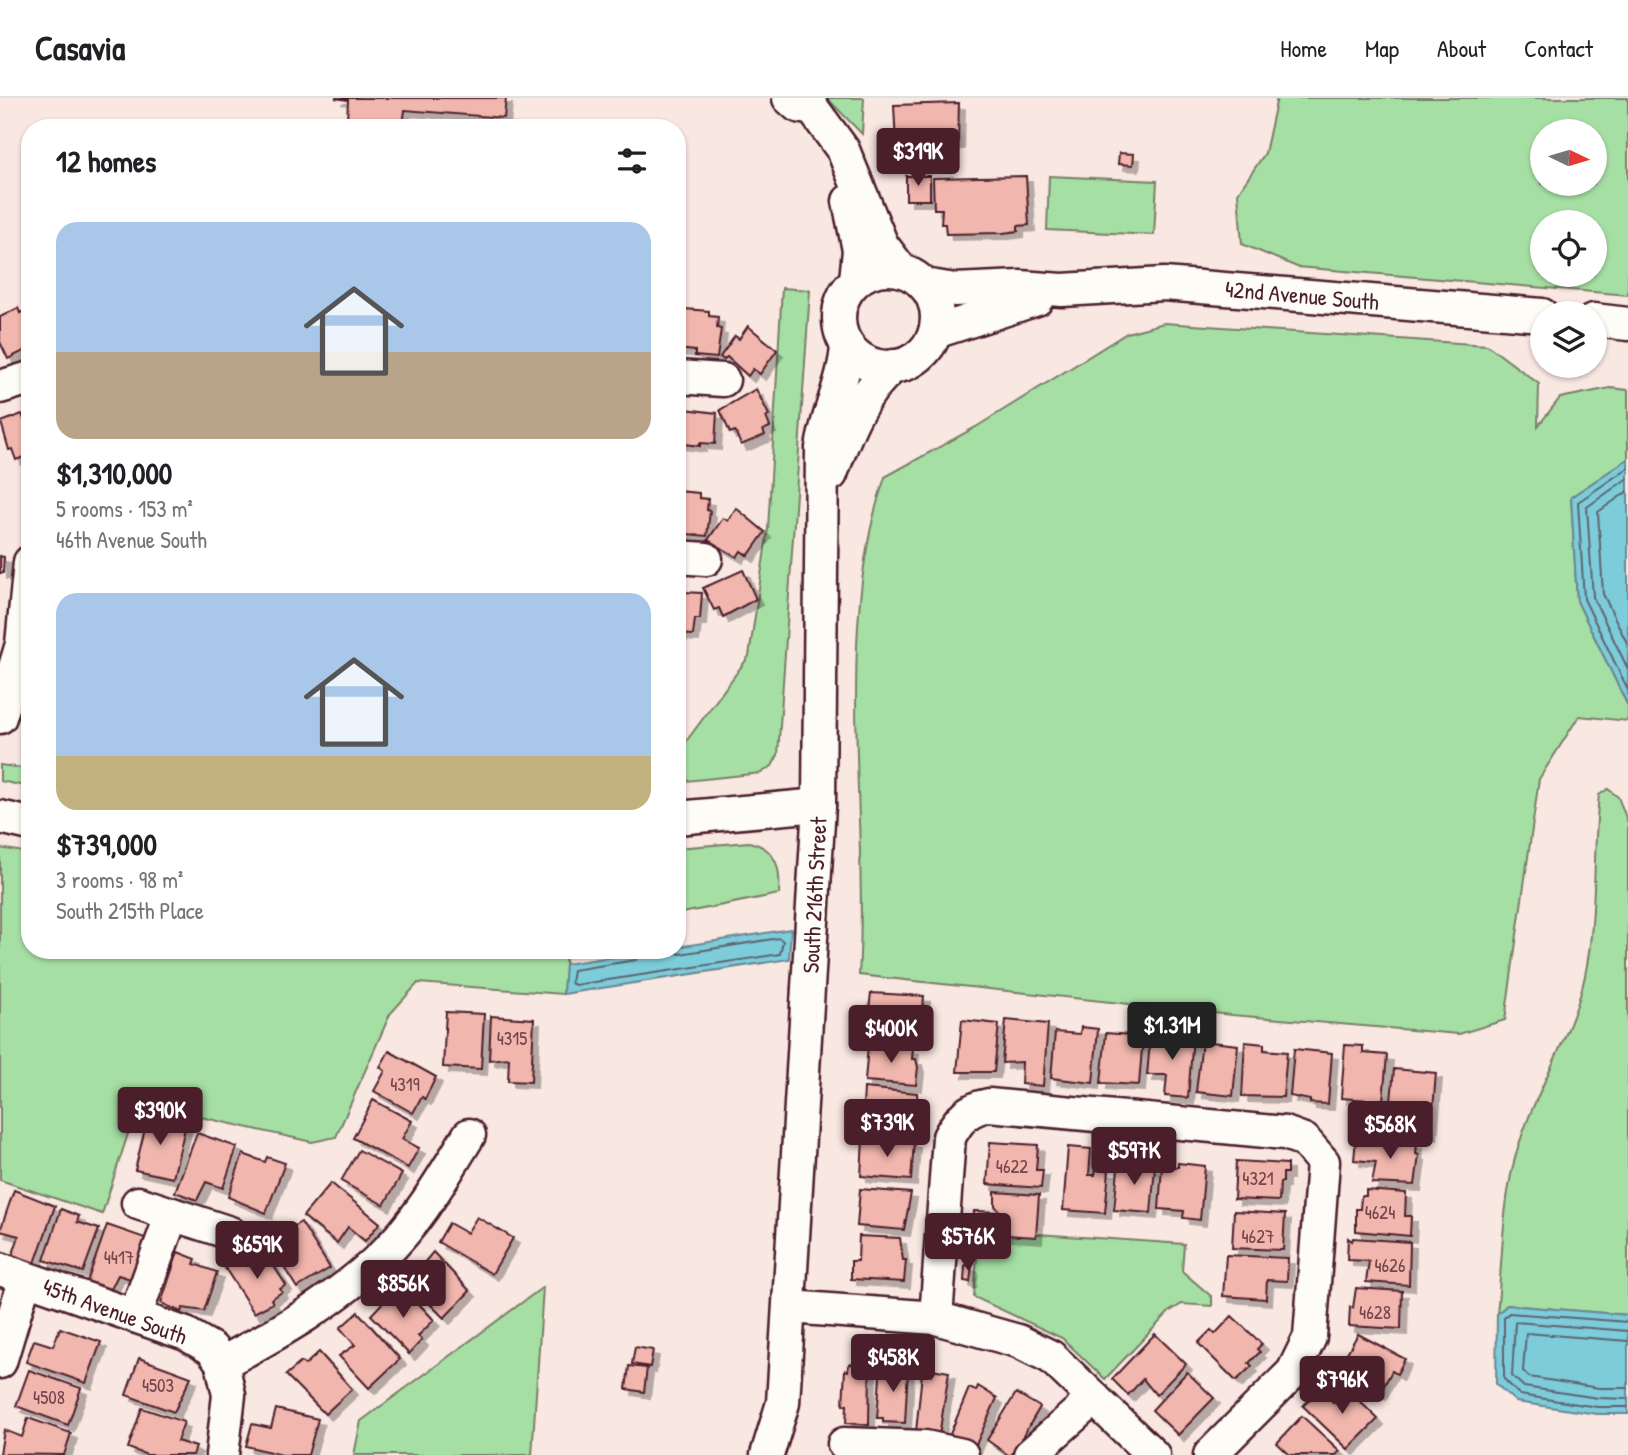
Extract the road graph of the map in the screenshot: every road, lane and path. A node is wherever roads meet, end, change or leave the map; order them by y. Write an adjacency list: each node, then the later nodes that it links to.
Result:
1 (794, 102): 2 (street); 3 (street)
2 (912, 277): 3 (street); 4 (street, 42nd Avenue South); 8 (street)
3 (856, 280): 9 (street)
4 (1062, 290): 5 (street, 42nd Avenue South); 8 (street, 42nd Avenue South)
5 (1530, 314)
6 (1607, 322): 7 (street)
7 (1628, 324)
8 (935, 331): 10 (street)
9 (847, 346): 10 (street); 15 (street, South 216th Street)
10 (894, 366): 15 (street, South 216th Street)
11 (686, 378): 12 (street)
12 (723, 380)
13 (21, 381): 14 (street)
14 (0, 387)
15 (822, 512): 19 (street, South 216th Street)
16 (21, 649): 17 (street)
17 (15, 671): 18 (street)
18 (0, 717)
19 (819, 805): 21 (street); 28 (street, South 216th Street)
20 (0, 817): 22 (street)
21 (686, 817)
22 (21, 822)
23 (469, 1135): 32 (street)
24 (138, 1203): 25 (street)
25 (172, 1214): 26 (street); 29 (street)
26 (230, 1233)
27 (12, 1274): 29 (street, 45th Avenue South); 31 (street)
28 (789, 1307): 30 (street); 34 (street, South 216th Street)
29 (135, 1316): 32 (street, 45th Avenue South)
30 (936, 1318): 33 (street); 42 (street)
31 (0, 1362)
32 (222, 1363): 36 (street)
33 (1094, 1398): 40 (street); 41 (street)
34 (783, 1403): 37 (street, South 216th Street); 38 (street, South 216th Street)
35 (845, 1444): 39 (street)
36 (222, 1455)
37 (767, 1455)
38 (791, 1455)
39 (962, 1455)
40 (1030, 1455)
41 (1153, 1455)
42 (1210, 1455)

